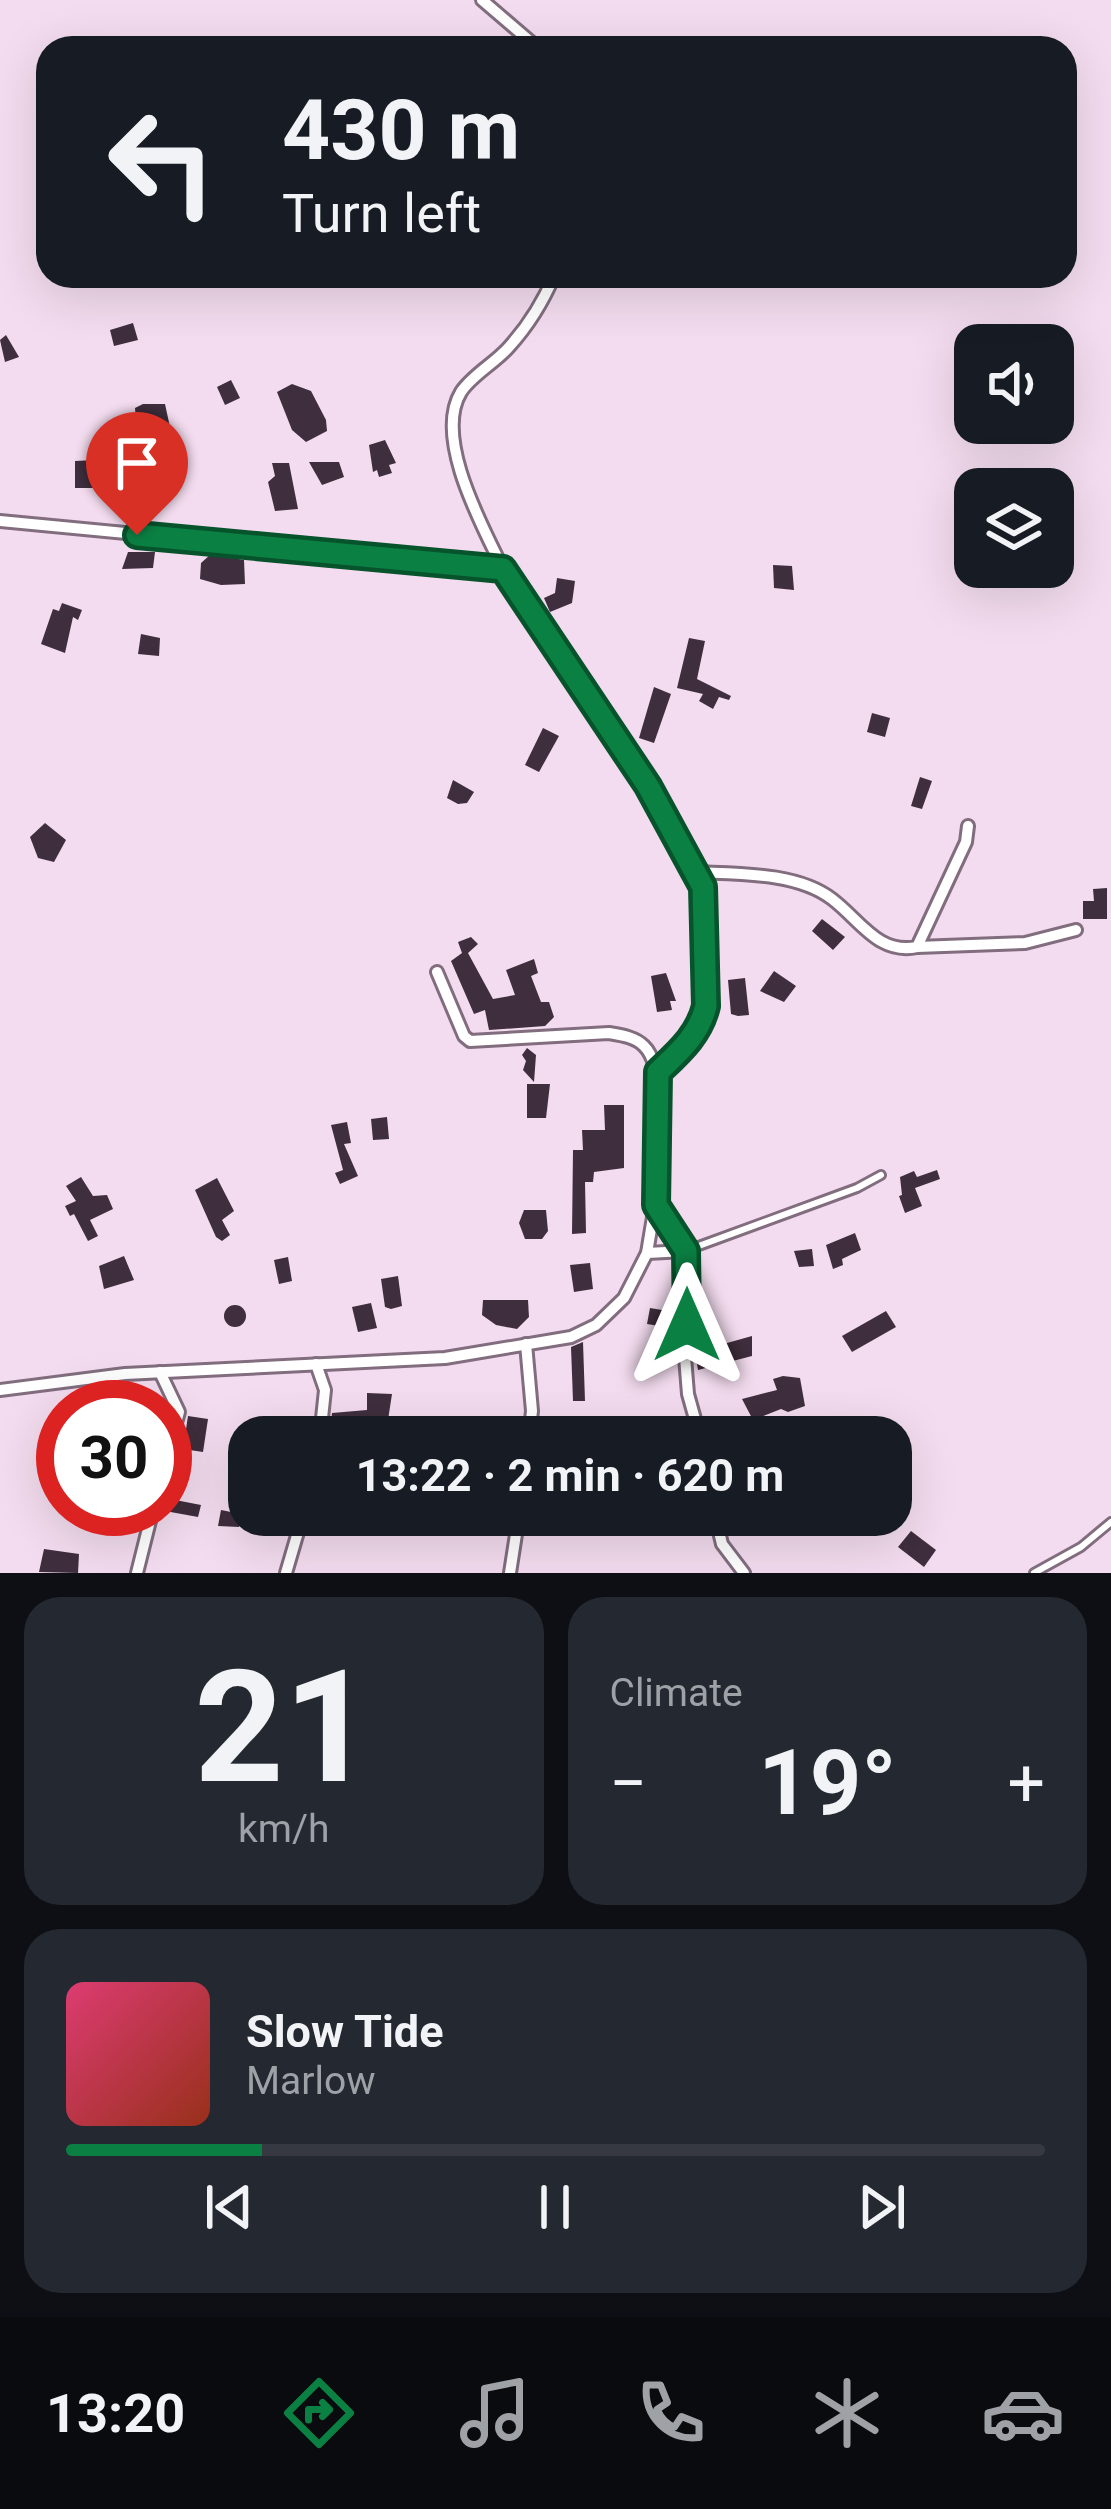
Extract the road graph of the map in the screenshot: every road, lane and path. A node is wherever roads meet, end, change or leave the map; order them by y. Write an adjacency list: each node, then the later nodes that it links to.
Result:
1 (482, 0): 2 (street)
2 (524, 36)
3 (549, 288): 5 (street)
4 (0, 521): 5 (street)
5 (503, 569): 7 (street)
6 (968, 826): 9 (street)
7 (695, 872): 9 (street); 11 (street)
8 (1076, 930): 9 (street)
9 (916, 946)
10 (437, 972): 11 (street)
11 (658, 1072): 13 (street)
12 (881, 1175): 14 (lane)
13 (656, 1205): 14 (street); 15 (street)
14 (686, 1251): 15 (street); 23 (street)
15 (647, 1253): 16 (street)
16 (526, 1345): 17 (street); 22 (street)
17 (316, 1364): 18 (street); 21 (street)
18 (160, 1372): 19 (street); 20 (street)
19 (164, 1380)
20 (0, 1390)
21 (322, 1416)
22 (531, 1416)
23 (696, 1416)
24 (1111, 1522): 33 (lane)
25 (146, 1536): 29 (street)
26 (297, 1536): 30 (street)
27 (515, 1536): 31 (street)
28 (720, 1536): 32 (street)
29 (137, 1573)
30 (286, 1573)
31 (509, 1573)
32 (744, 1573)
33 (1034, 1573)

